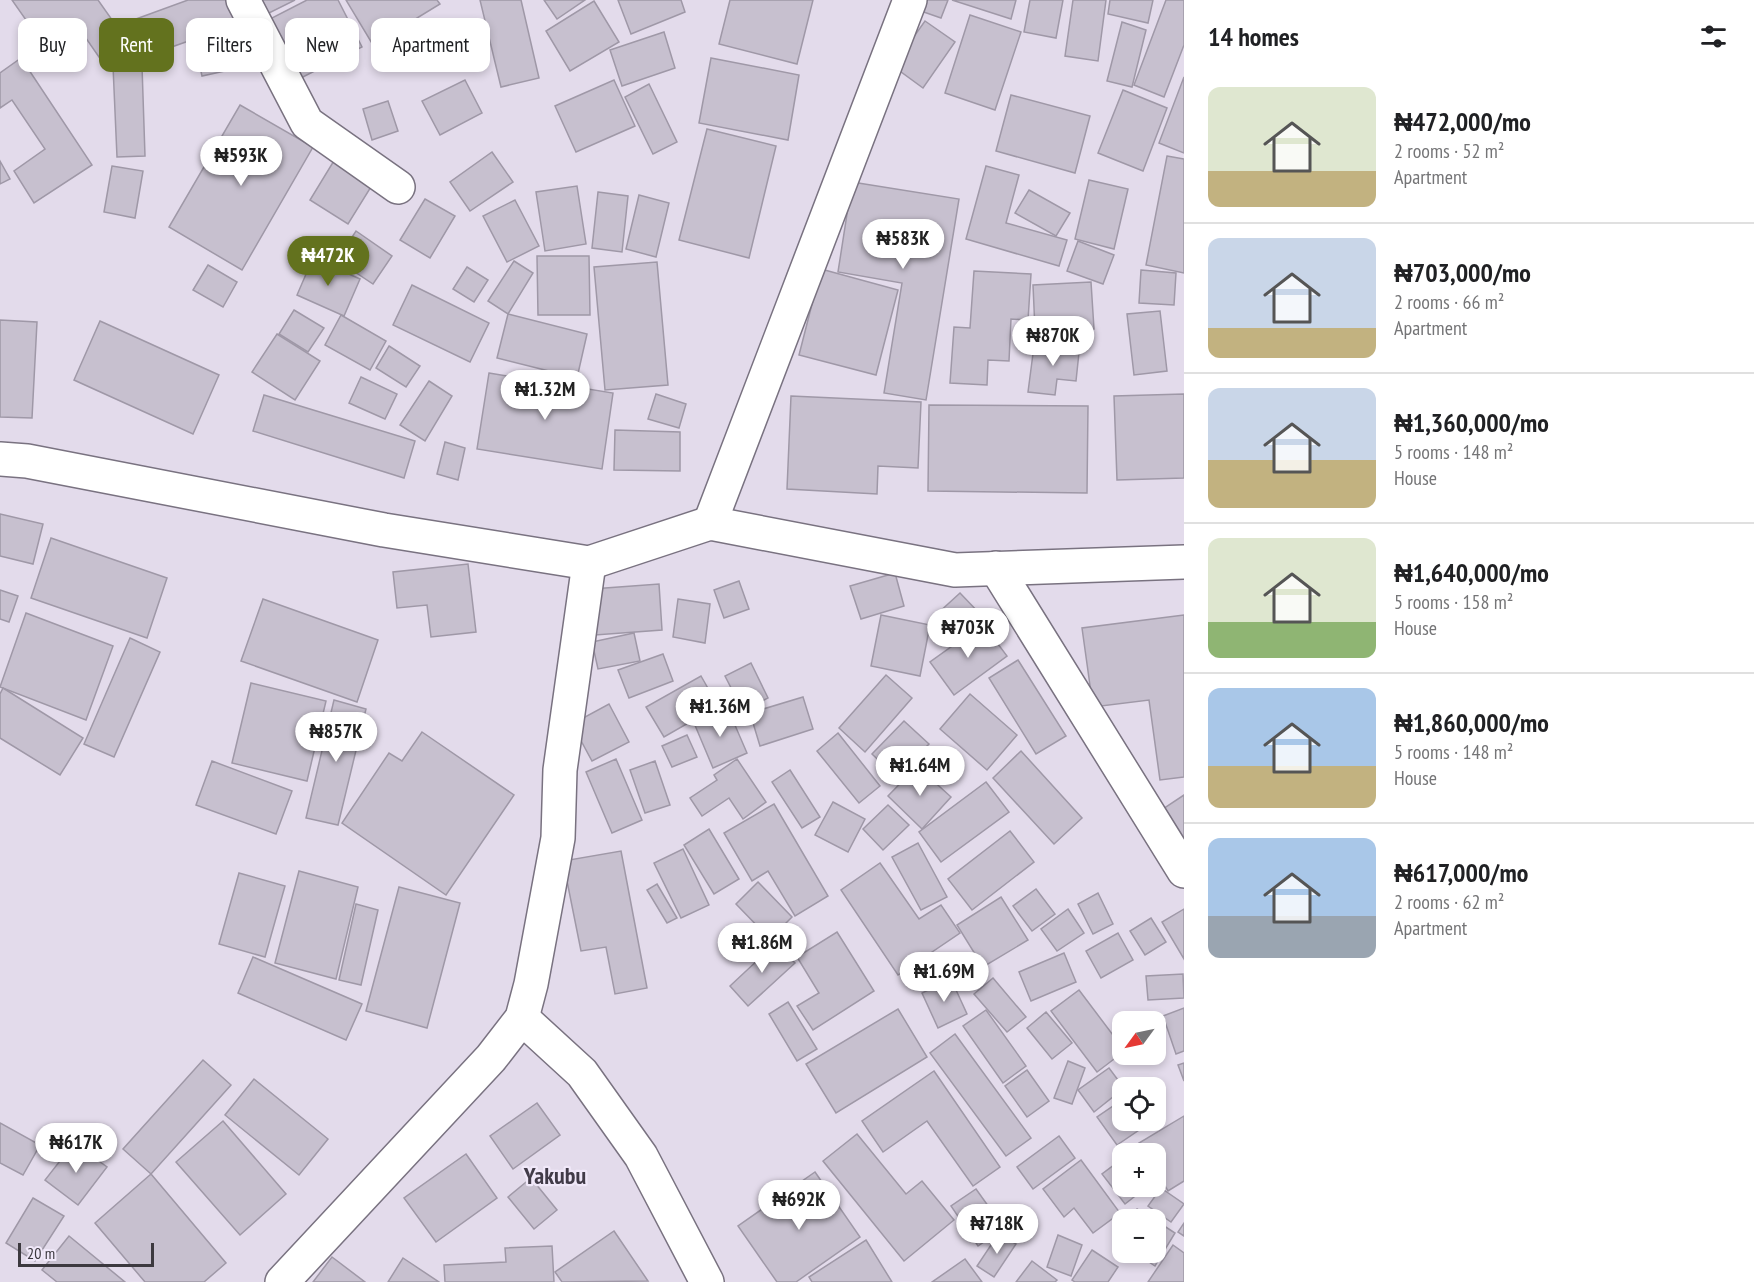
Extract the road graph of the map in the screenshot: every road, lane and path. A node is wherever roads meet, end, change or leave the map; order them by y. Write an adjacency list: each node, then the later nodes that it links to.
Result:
1 (243, 0): 3 (street)
2 (909, 0): 5 (street)
3 (398, 187)
4 (0, 459): 7 (street)
5 (710, 523): 7 (street); 8 (street)
6 (1184, 562): 8 (street)
7 (589, 563): 10 (street)
8 (996, 568): 9 (street)
9 (1184, 871)
10 (522, 1018): 11 (street); 12 (street)
11 (282, 1282)
12 (707, 1282)

